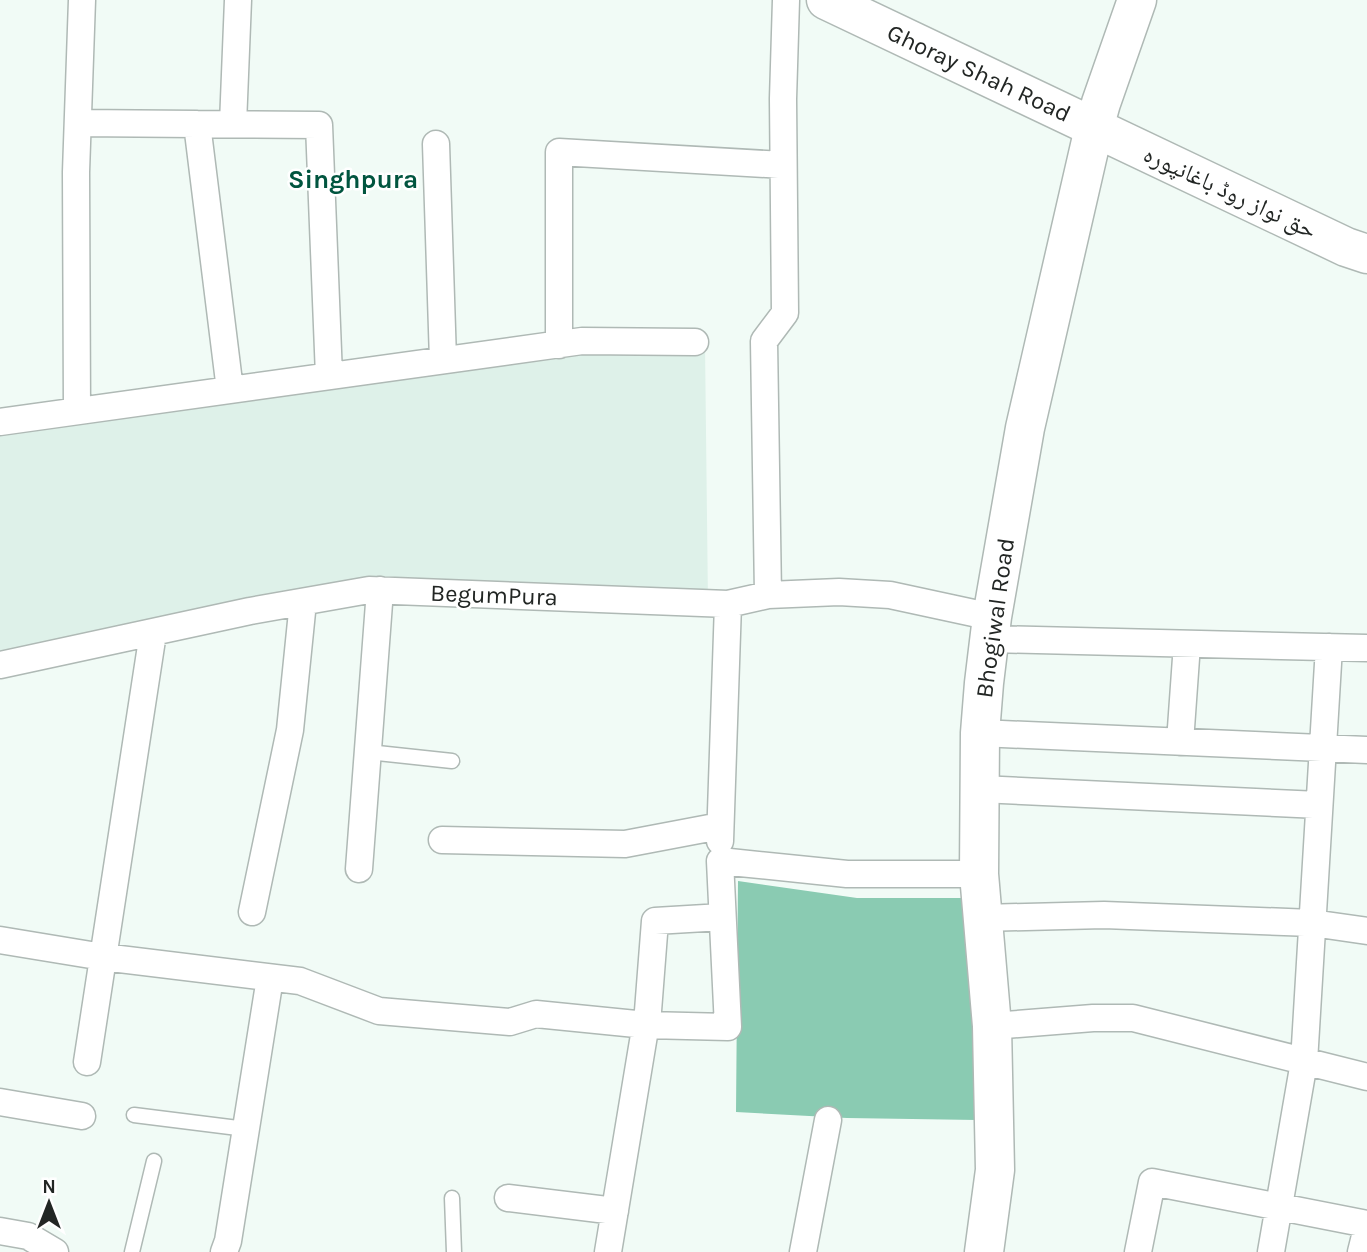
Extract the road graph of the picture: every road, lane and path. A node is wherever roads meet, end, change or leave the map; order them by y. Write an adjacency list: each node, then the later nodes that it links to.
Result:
1 (82, 0): 6 (street)
2 (238, 0): 8 (street)
3 (786, 0): 11 (street)
4 (826, 0): 9 (main road, Ghoray Shah Road)
5 (1137, 0): 9 (main road, Bhogiwal Road)
6 (78, 123): 7 (street); 18 (street)
7 (197, 124): 8 (street); 17 (street)
8 (233, 124): 16 (street)
9 (1094, 128): 12 (main road, حق نواز روڈ باغانپورہ); 24 (main road, Bhogiwal Road)
10 (436, 144): 15 (street)
11 (783, 165): 14 (street); 21 (street)
12 (1367, 254)
13 (695, 342): 14 (street)
14 (559, 345): 15 (street)
15 (443, 360): 16 (street)
16 (329, 376): 17 (street)
17 (230, 390): 18 (street)
18 (77, 411): 19 (street)
19 (0, 422)
20 (380, 590): 22 (street, BegumPura); 23 (street, BegumPura); 34 (street)
21 (768, 595): 23 (street, BegumPura); 24 (street, BegumPura)
22 (303, 601): 25 (street, BegumPura); 43 (street)
23 (728, 604): 38 (street)
24 (991, 628): 26 (street, BegumPura); 30 (main road, Bhogiwal Road)
25 (153, 633): 29 (street, BegumPura); 49 (street)
26 (1186, 644): 27 (street, BegumPura); 31 (street)
27 (1329, 647): 28 (street, BegumPura); 32 (street)
28 (1367, 648)
29 (0, 665)
30 (980, 733): 31 (street); 36 (main road, Bhogiwal Road)
31 (1180, 742): 32 (street)
32 (1323, 747): 33 (street); 37 (street)
33 (1367, 750)
34 (368, 752): 35 (lane); 41 (street)
35 (452, 761)
36 (980, 789): 37 (street); 42 (main road, Bhogiwal Road)
37 (1320, 805): 46 (street)
38 (720, 826): 39 (street); 40 (street)
39 (442, 840)
40 (720, 861): 42 (street); 44 (street)
41 (359, 869)
42 (979, 874): 45 (main road, Bhogiwal Road)
43 (252, 912)
44 (722, 917): 51 (street); 51 (street)
45 (982, 918): 46 (street); 52 (main road, Bhogiwal Road)
46 (1312, 923): 47 (street); 54 (street)
47 (1367, 931)
48 (0, 940): 49 (street)
49 (103, 957): 50 (street); 53 (street)
50 (270, 978): 51 (street); 60 (street)
51 (646, 1025): 65 (street)
52 (992, 1026): 54 (street); 74 (main road, Bhogiwal Road)
53 (87, 1062)
54 (1304, 1062): 55 (street); 64 (street)
55 (1367, 1077)
56 (0, 1102): 58 (street)
57 (134, 1115): 60 (lane)
58 (82, 1116)
59 (828, 1120): 73 (street)
60 (246, 1129): 70 (street)
61 (154, 1161): 69 (lane)
62 (452, 1198): 71 (lane)
63 (508, 1198): 65 (street)
64 (1279, 1206): 66 (street); 75 (street); 76 (street)
65 (615, 1211): 72 (street)
66 (1367, 1226): 77 (street)
67 (0, 1231): 68 (street)
68 (55, 1252)
69 (132, 1252)
70 (225, 1252)
71 (454, 1252)
72 (608, 1252)
73 (803, 1252)
74 (984, 1252)
75 (1138, 1252)
76 (1271, 1252)
77 (1361, 1252)

